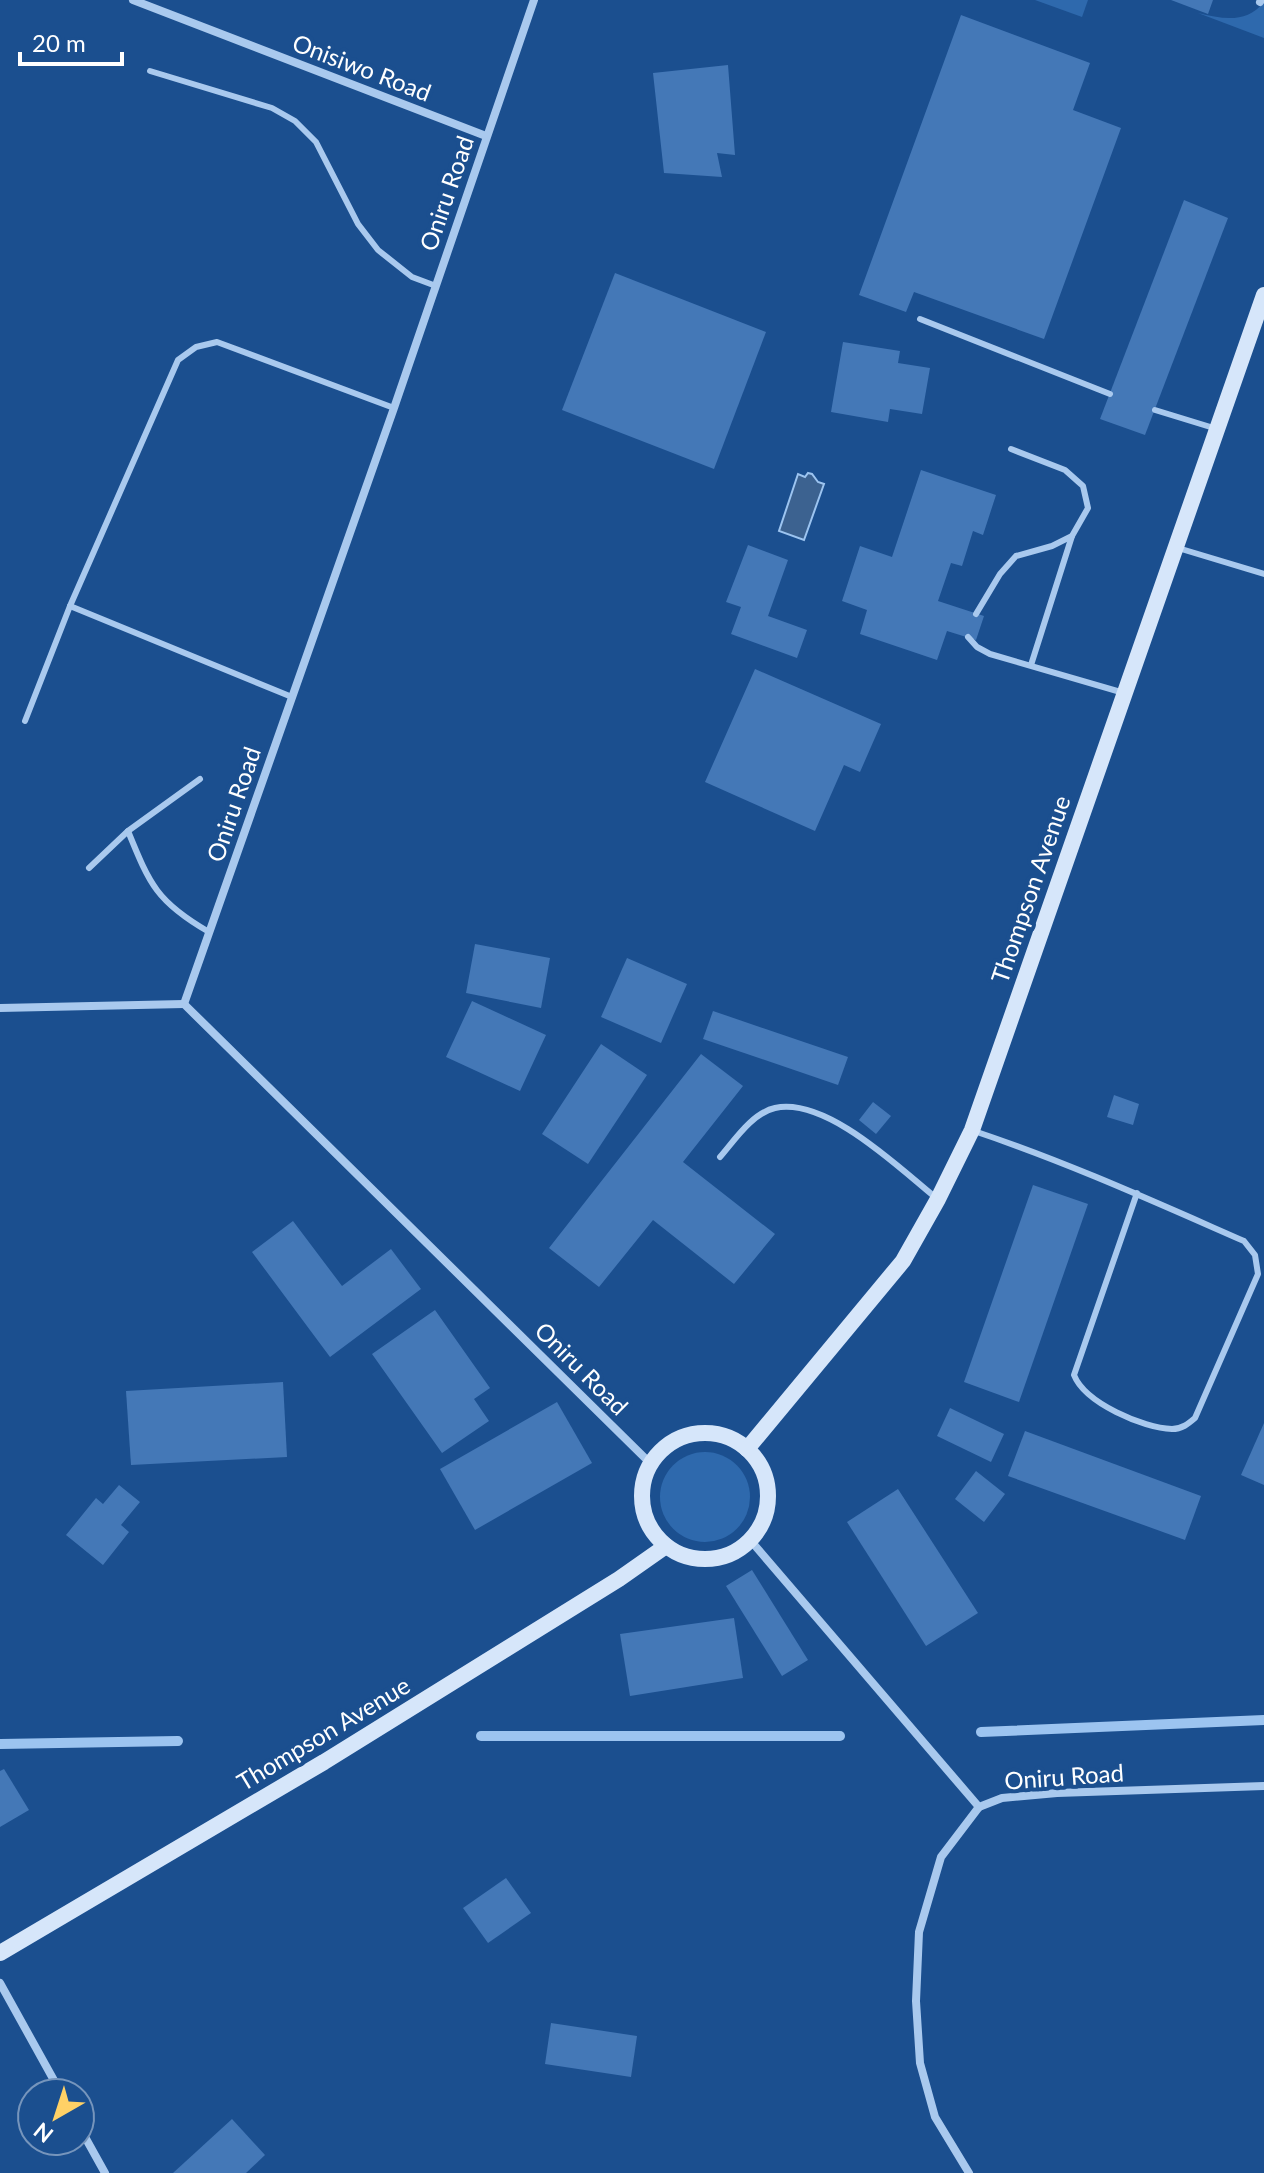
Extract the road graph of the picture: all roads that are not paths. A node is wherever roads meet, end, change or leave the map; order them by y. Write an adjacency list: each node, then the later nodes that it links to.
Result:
1 (133, 0): 4 (street, Onisiwo Road)
2 (534, 0): 4 (street, Oniru Road)
3 (150, 71): 5 (lane)
4 (486, 136): 5 (street, Oniru Road)
5 (436, 286): 9 (street, Oniru Road)
6 (1264, 295): 11 (street, Thompson Avenue)
7 (920, 319): 8 (lane)
8 (1110, 394)
9 (394, 408): 16 (lane); 21 (street, Oniru Road)
10 (1155, 410): 11 (lane)
11 (1217, 429): 14 (street, Thompson Avenue)
12 (1011, 449): 13 (lane)
13 (1072, 536): 17 (lane); 19 (lane)
14 (1174, 547): 15 (lane); 20 (street, Thompson Avenue)
15 (1264, 574)
16 (70, 606): 21 (lane); 22 (lane)
17 (976, 614)
18 (968, 637): 19 (lane)
19 (1031, 665): 20 (lane)
20 (1124, 693): 29 (street, Thompson Avenue)
21 (292, 697): 26 (street, Oniru Road)
22 (25, 721)
23 (200, 779): 24 (lane)
24 (128, 831): 25 (lane); 26 (lane)
25 (89, 868)
26 (209, 932): 27 (street, Oniru Road)
27 (184, 1004): 28 (street); 34 (street, Oniru Road)
28 (0, 1008)
29 (972, 1130): 31 (lane); 32 (street, Thompson Avenue)
30 (720, 1157): 32 (lane)
31 (1137, 1193): 31 (lane)
32 (938, 1199): 33 (street, Thompson Avenue)
33 (747, 1449): 34 (street); 35 (street)
34 (650, 1463): 36 (street)
35 (751, 1541): 36 (street); 38 (street, Oniru Road)
36 (666, 1546): 39 (street, Thompson Avenue)
37 (1264, 1786): 38 (street, Oniru Road)
38 (979, 1807): 42 (street)
39 (0, 1953)
40 (0, 1983): 41 (street)
41 (52, 2077)
42 (969, 2173)

